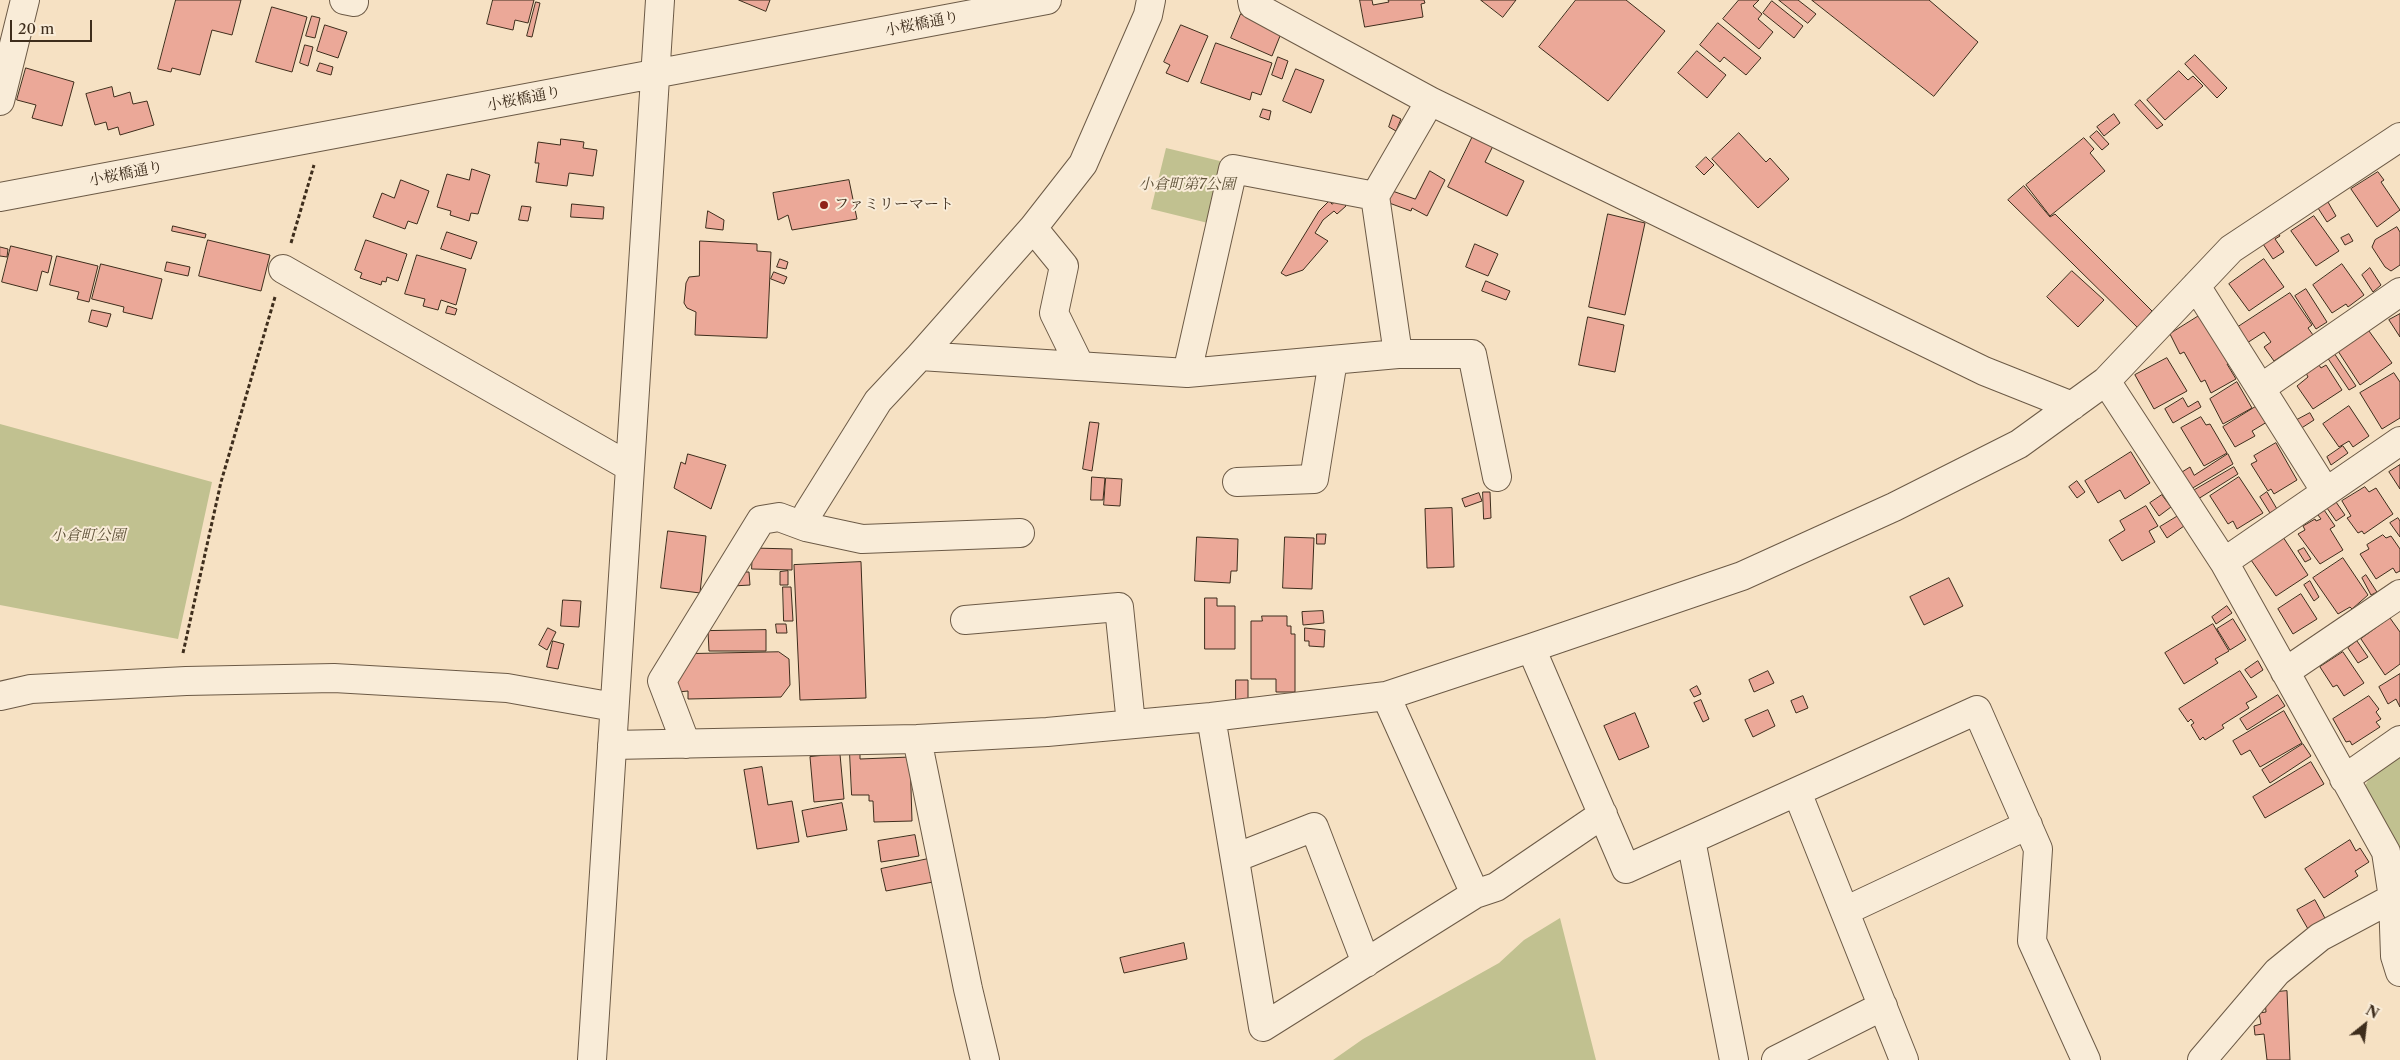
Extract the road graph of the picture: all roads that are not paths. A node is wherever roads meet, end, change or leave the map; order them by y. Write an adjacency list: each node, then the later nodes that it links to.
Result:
1 (25, 0): 8 (street)
2 (660, 0): 6 (street)
3 (1047, 0): 6 (street, 小桜橋通り)
4 (1151, 0): 12 (street)
5 (1252, 0): 7 (street)
6 (655, 75): 11 (street, 小桜橋通り); 25 (street)
7 (1430, 101): 10 (street); 23 (street)
8 (0, 102)
9 (2399, 144): 14 (street)
10 (1375, 196): 16 (street); 20 (street)
11 (0, 197)
12 (1033, 228): 17 (street); 19 (street)
13 (284, 269): 25 (street)
14 (2196, 286): 21 (street); 22 (street)
15 (2400, 292): 22 (street)
16 (1398, 354): 18 (street); 26 (street)
17 (920, 356): 19 (street); 29 (street)
18 (1333, 360): 20 (street); 27 (street)
19 (1080, 366): 20 (street)
20 (1186, 373)
21 (2106, 381): 23 (street); 31 (street)
22 (2261, 388): 28 (street)
23 (2072, 406): 34 (street)
24 (2400, 441): 28 (street)
25 (630, 467): 38 (street)
26 (1497, 477)
27 (1237, 482)
28 (2326, 492): 31 (street)
29 (806, 527): 30 (street); 43 (street)
30 (1020, 533)
31 (2224, 562): 35 (street)
32 (2400, 594): 35 (street)
33 (965, 620): 40 (street)
34 (1531, 648): 37 (street); 47 (street)
35 (2285, 672): 45 (street)
36 (0, 696): 38 (street)
37 (1386, 696): 39 (street); 51 (street)
38 (614, 706): 44 (street)
39 (1212, 717): 40 (street); 50 (street)
40 (1131, 724): 41 (street)
41 (917, 739): 43 (street); 58 (street)
42 (2400, 740): 45 (street)
43 (686, 744): 44 (street)
44 (612, 745): 57 (street)
45 (2344, 779): 52 (street)
46 (1797, 792): 48 (street); 49 (street); 53 (street)
47 (1603, 814): 49 (street); 51 (street)
48 (2028, 825): 53 (street); 62 (street)
49 (1691, 840): 59 (street)
50 (1235, 858): 54 (street); 54 (street)
51 (1475, 894): 54 (street)
52 (2393, 898): 55 (street); 63 (street)
53 (1845, 911): 56 (street)
54 (1366, 962)
55 (2400, 972)
56 (1883, 1006): 60 (street); 61 (street)
57 (592, 1060)
58 (985, 1060)
59 (1734, 1060)
60 (1776, 1060)
61 (1904, 1060)
62 (2086, 1060)
63 (2202, 1060)

